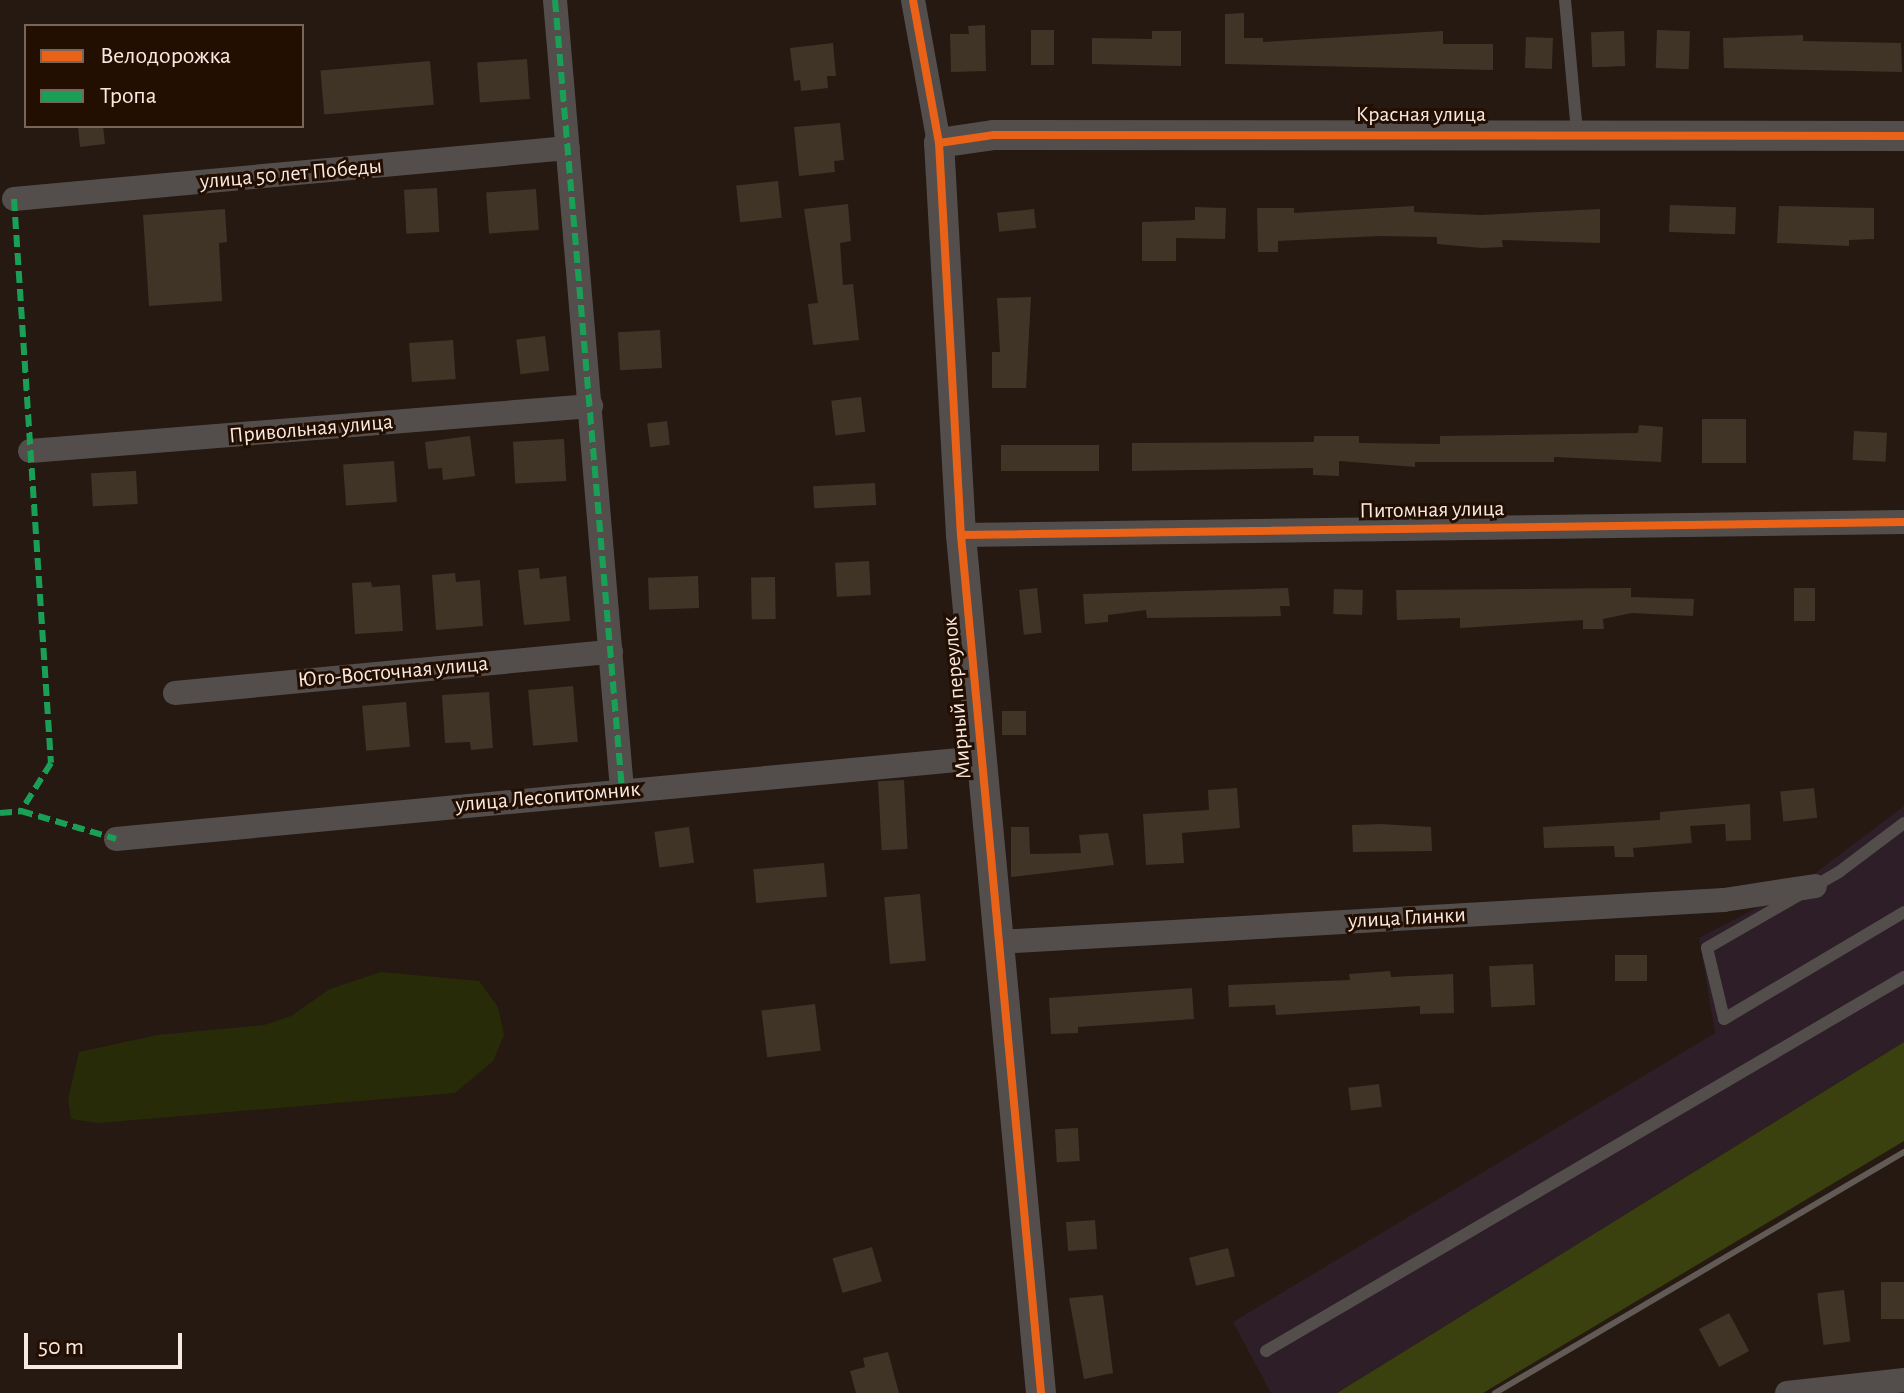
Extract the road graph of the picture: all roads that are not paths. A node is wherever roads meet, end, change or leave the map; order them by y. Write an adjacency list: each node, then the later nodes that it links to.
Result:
1 (555, 0): 7 (street)
2 (913, 0): 6 (street, Мирный переулок)
3 (1565, 0): 4 (lane)
4 (1577, 132): 5 (street, Красная улица); 6 (street, Красная улица)
5 (1904, 136)
6 (939, 143): 12 (street, Мирный переулок)
7 (568, 148): 8 (street, улица 50 лет Победы); 9 (street)
8 (14, 199)
9 (591, 406): 10 (street, Привольная улица); 13 (street)
10 (30, 451)
11 (1904, 522): 12 (street, Питомная улица)
12 (961, 535): 15 (street, Мирный переулок)
13 (611, 652): 14 (street, Юго-Восточная улица); 16 (street)
14 (175, 693)
15 (980, 758): 16 (street, улица Лесопитомник); 21 (street, Мирный переулок)
16 (622, 790): 18 (street, улица Лесопитомник)
17 (1904, 823): 19 (lane)
18 (116, 839)
19 (1815, 886): 20 (lane); 21 (street, улица Глинки)
20 (1904, 912)
21 (998, 942): 25 (street, Мирный переулок)
22 (1904, 977): 23 (lane)
23 (1266, 1351)
24 (1904, 1380): 26 (street)
25 (1041, 1393)
26 (1787, 1393)

